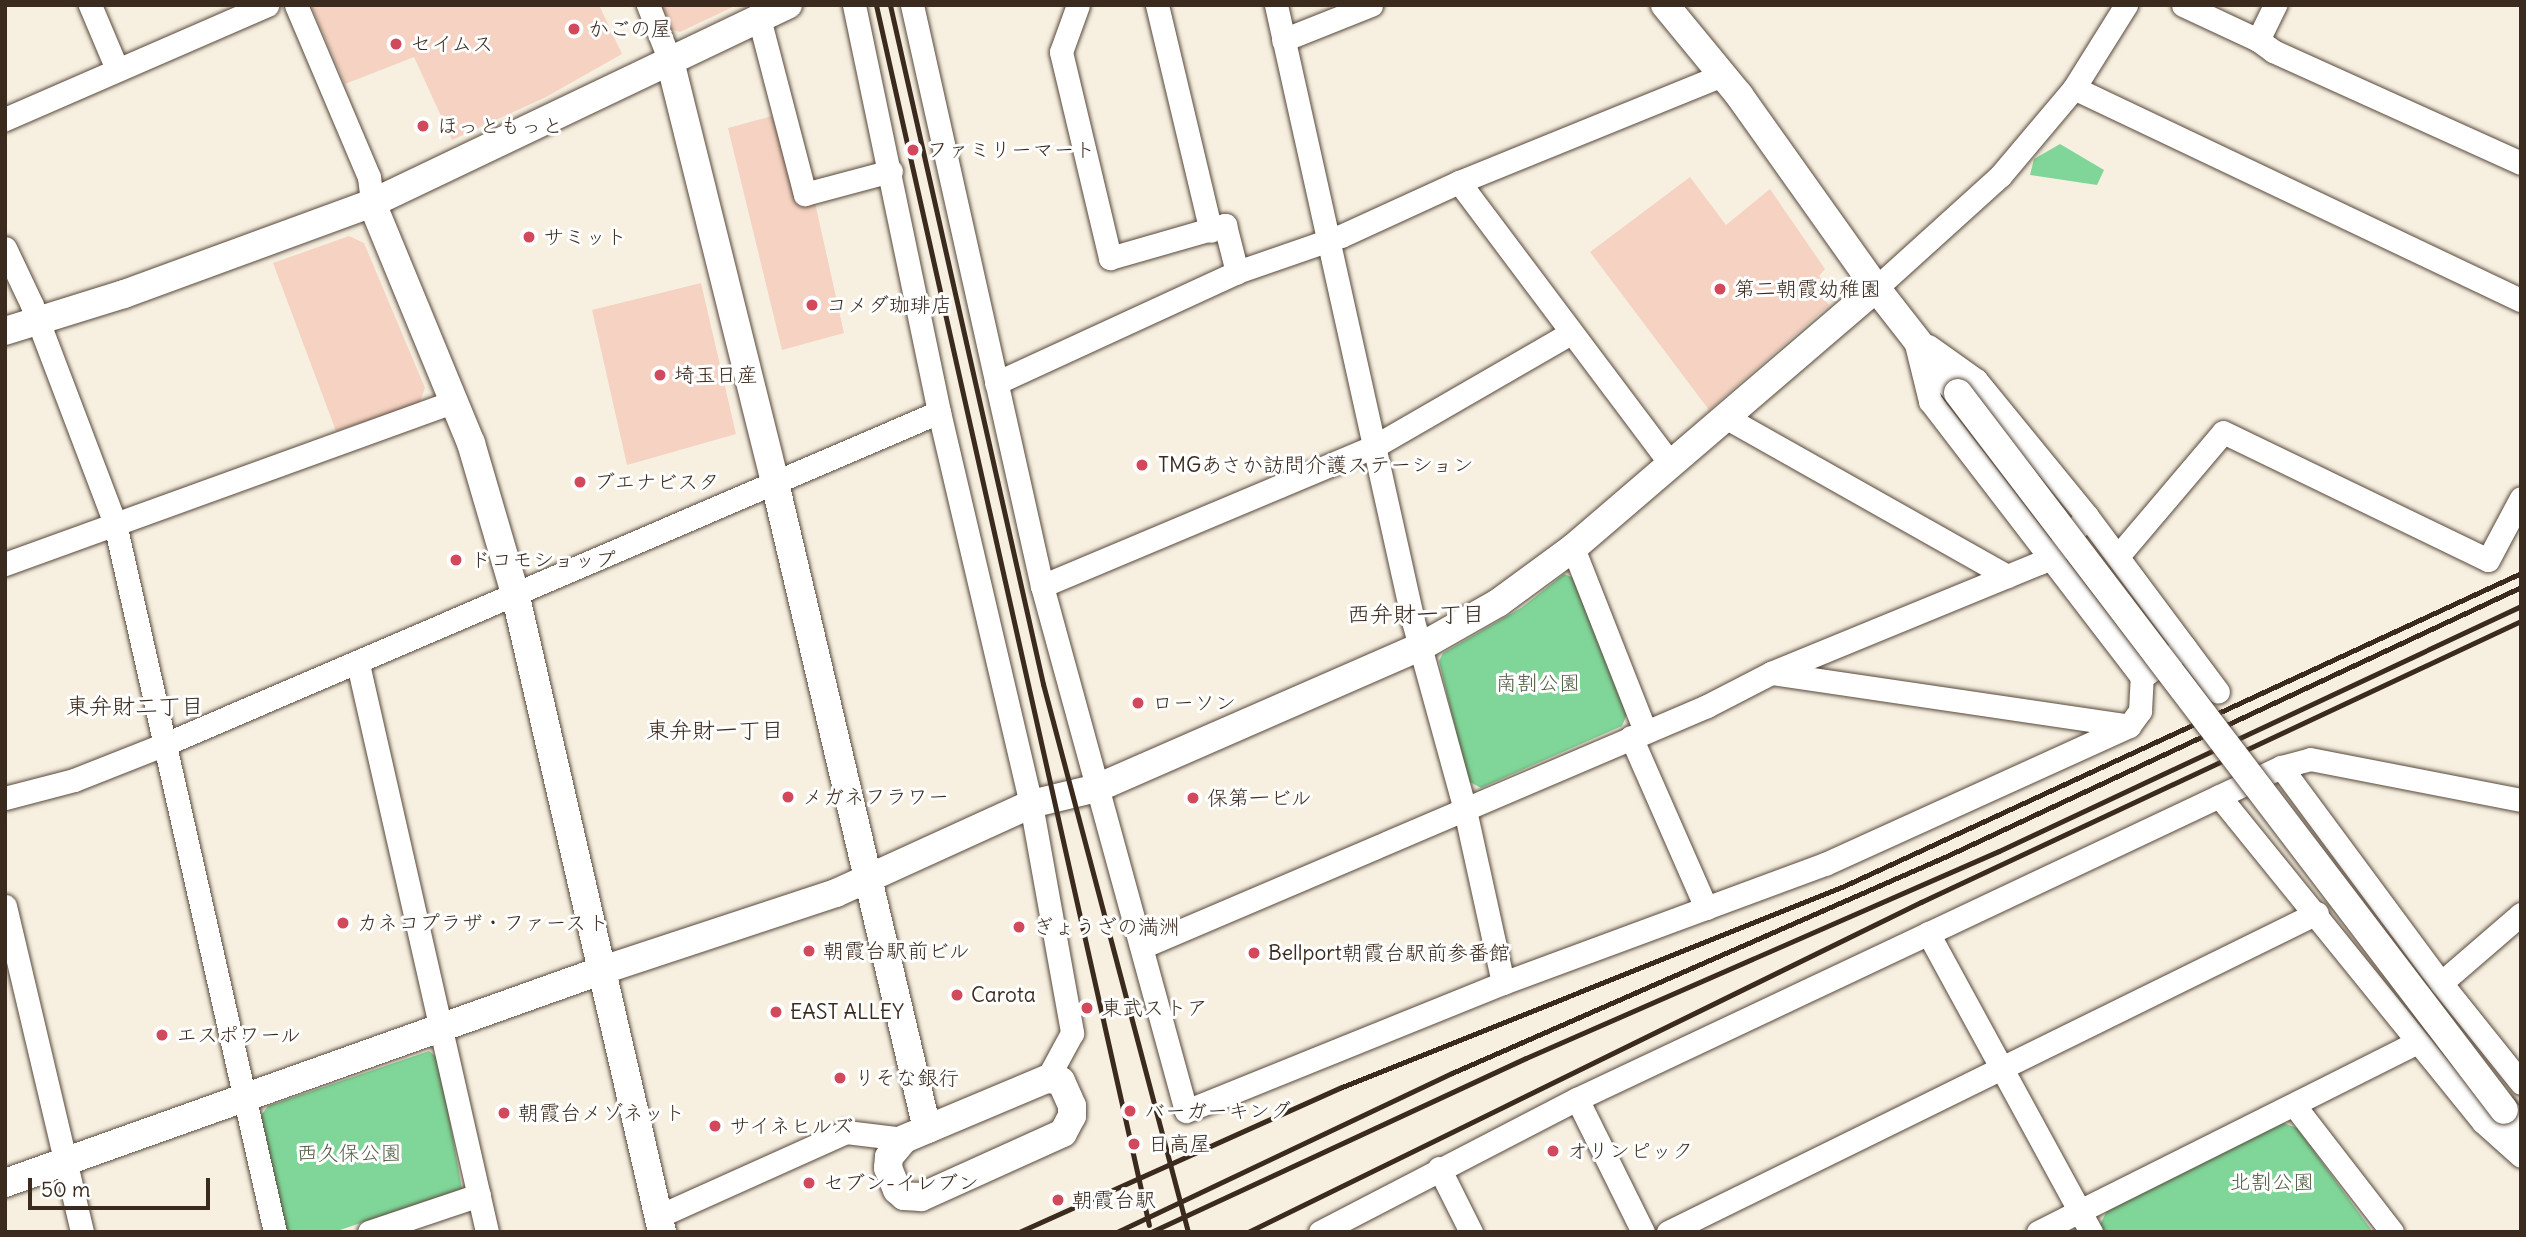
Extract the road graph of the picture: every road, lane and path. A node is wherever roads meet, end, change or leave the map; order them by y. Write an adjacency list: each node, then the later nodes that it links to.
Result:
1 (90, 5): 20 (street)
2 (267, 5): 20 (street)
3 (296, 5): 27 (street)
4 (648, 5): 19 (street)
5 (788, 5): 16 (street)
6 (854, 5): 25 (street)
7 (912, 5): 38 (street)
8 (1078, 5): 28 (street)
9 (1157, 5): 28 (street)
10 (1276, 5): 17 (street)
11 (1371, 5): 17 (street)
12 (1665, 5): 21 (street)
13 (2126, 5): 22 (street)
14 (2183, 5): 18 (street)
15 (2275, 5): 18 (street)
16 (759, 18): 19 (street); 25 (street)
17 (1283, 40): 29 (street)
18 (2258, 40): 24 (street)
19 (670, 61): 27 (street); 44 (street)
20 (117, 69): 23 (street)
21 (1723, 75): 26 (street); 32 (street)
22 (2074, 88): 32 (street); 33 (street)
23 (5, 119)
24 (2521, 163)
25 (891, 171): 40 (street)
26 (1459, 182): 29 (street); 36 (street)
27 (372, 203): 34 (street); 39 (street)
28 (1211, 231): 31 (street)
29 (1329, 237): 31 (street); 42 (street)
30 (5, 248): 34 (street)
31 (1237, 272): 38 (street)
32 (1876, 288): 37 (street); 41 (street)
33 (2521, 300)
34 (39, 321): 35 (street); 47 (street)
35 (5, 331)
36 (1571, 333): 42 (street); 43 (street)
37 (1914, 337): 46 (street); 50 (street); 89 (street, bridge)
38 (996, 383): 53 (street)
39 (455, 401): 47 (street); 54 (street)
40 (939, 412): 44 (street); 69 (street)
41 (1725, 417): 43 (street); 52 (street)
42 (1375, 446): 53 (street); 55 (street)
43 (1671, 464): 48 (street)
44 (775, 483): 54 (street); 71 (street)
45 (2521, 498): 49 (street)
46 (2087, 516): 49 (street); 50 (street)
47 (115, 524): 51 (street); 63 (street)
48 (1573, 548): 55 (street); 62 (street)
49 (2118, 556): 56 (street)
50 (2051, 558): 52 (street); 59 (street)
51 (5, 564)
52 (2007, 576): 58 (street)
53 (1042, 586): 65 (street)
54 (516, 593): 57 (street); 78 (street)
55 (1422, 646): 65 (street); 70 (street)
56 (2185, 647): 59 (street); 60 (street)
57 (358, 664): 63 (street); 81 (street)
58 (1771, 673): 61 (street); 62 (street)
59 (2142, 677): 61 (street)
60 (2218, 692)
61 (2129, 726): 73 (street)
62 (1638, 734): 70 (street); 73 (street)
63 (163, 745): 67 (street); 86 (street)
64 (2281, 767): 66 (street); 68 (street); 80 (street)
65 (1097, 788): 69 (street); 77 (street)
66 (2219, 796): 74 (street); 76 (street)
67 (5, 798)
68 (2521, 800)
69 (1031, 804): 71 (street); 84 (street)
70 (1465, 810): 77 (street); 79 (street)
71 (866, 881): 78 (street); 90 (street)
72 (5, 906): 92 (street)
73 (1706, 908): 79 (street)
74 (2317, 913): 82 (street); 83 (street)
75 (2521, 914): 80 (street)
76 (1928, 933): 83 (street); 87 (street)
77 (1142, 947): 79 (street)
78 (603, 970): 81 (street); 97 (street)
79 (1503, 983)
80 (2441, 983): 85 (street)
81 (442, 1028): 86 (street); 95 (street)
82 (2417, 1042): 88 (street); 91 (street)
83 (2000, 1067): 96 (street); 105 (street)
84 (1047, 1079): 90 (street); 90 (street)
85 (2521, 1083)
86 (244, 1096): 92 (street); 99 (street)
87 (1577, 1099): 93 (street); 104 (street)
88 (2294, 1105): 96 (street); 108 (street)
89 (2513, 1120)
90 (915, 1134): 97 (street)
91 (2521, 1156)
92 (66, 1160): 94 (street); 98 (street)
93 (1439, 1168): 102 (street); 103 (street)
94 (5, 1183)
95 (479, 1195): 100 (street); 101 (street)
96 (2080, 1212): 106 (street); 107 (street)
97 (661, 1224)
98 (82, 1232)
99 (275, 1232)
100 (369, 1232)
101 (486, 1232)
102 (1320, 1232)
103 (1471, 1232)
104 (1643, 1232)
105 (1668, 1232)
106 (2038, 1232)
107 (2091, 1232)
108 (2392, 1232)

